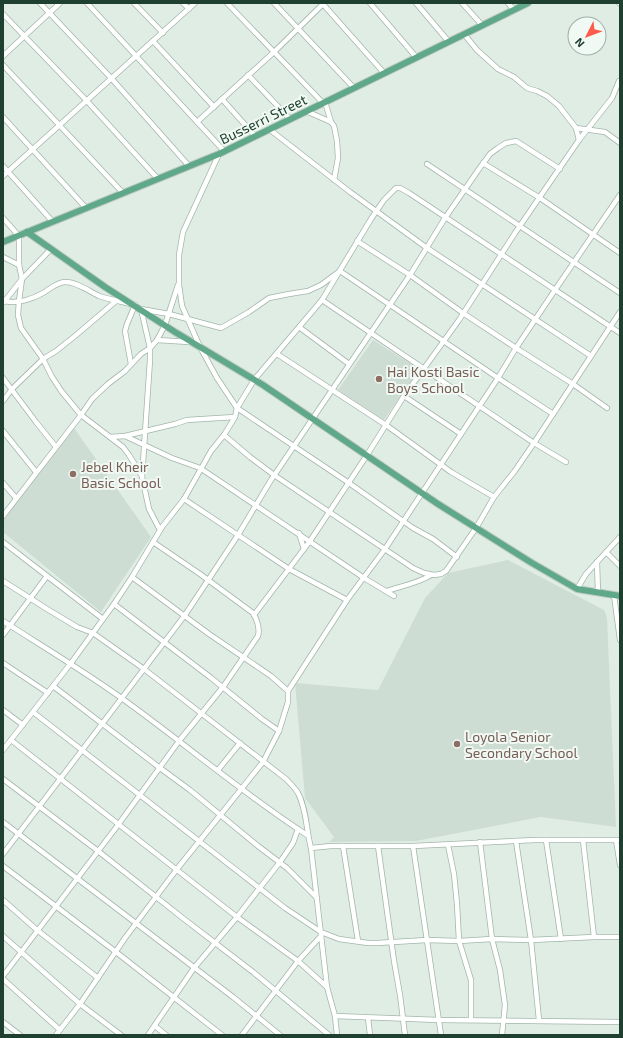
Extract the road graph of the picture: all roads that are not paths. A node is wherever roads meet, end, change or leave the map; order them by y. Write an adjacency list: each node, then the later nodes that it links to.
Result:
1 (40, 3): 17 (street)
2 (60, 3): 17 (street)
3 (87, 3): 28 (street)
4 (134, 3): 21 (street)
5 (183, 3): 15 (street)
6 (195, 3): 15 (street)
7 (227, 3): 26 (street)
8 (274, 3): 20 (street)
9 (323, 3): 20 (street); 31 (street)
10 (370, 3): 29 (street)
11 (416, 3): 25 (street)
12 (462, 3): 19 (street)
13 (508, 3): 16 (street)
14 (528, 3): 16 (main road, Busserri Street)
15 (188, 9): 21 (street)
16 (514, 10): 19 (main road, Busserri Street)
17 (49, 13): 23 (street); 33 (street)
18 (3, 14): 23 (street)
19 (482, 26): 22 (main road, Busserri Street)
20 (298, 28): 26 (street); 35 (street)
21 (162, 33): 24 (street)
22 (464, 34): 25 (main road, Busserri Street); 46 (street)
23 (25, 36): 27 (street); 37 (street)
24 (153, 41): 28 (street); 39 (street)
25 (449, 42): 29 (main road, Busserri Street)
26 (274, 52): 32 (street); 38 (street)
27 (3, 56)
28 (137, 57): 33 (street); 43 (street)
29 (416, 57): 31 (main road, Busserri Street)
30 (3, 65): 45 (street)
31 (384, 73): 35 (main road, Busserri Street)
32 (248, 75): 36 (street); 42 (street)
33 (112, 79): 37 (street); 57 (street)
34 (619, 81): 48 (street)
35 (354, 88): 38 (main road, Busserri Street)
36 (222, 99): 39 (street); 49 (street)
37 (87, 101): 45 (street); 61 (street)
38 (324, 102): 40 (main road, Busserri Street); 44 (street)
39 (214, 107): 43 (street)
40 (306, 111): 42 (main road, Busserri Street); 44 (street)
41 (3, 117): 52 (street)
42 (290, 119): 47 (main road, Busserri Street)
43 (197, 122): 53 (street)
44 (331, 122): 62 (street)
45 (59, 125): 52 (street); 64 (street)
46 (576, 128): 48 (street); 50 (street)
47 (269, 130): 49 (main road, Busserri Street); 62 (street)
48 (588, 130): 50 (street); 51 (street)
49 (255, 136): 53 (main road, Busserri Street)
50 (580, 140): 58 (street)
51 (620, 143)
52 (32, 149): 59 (street); 67 (street)
53 (222, 153): 57 (main road, Busserri Street); 89 (street)
54 (483, 163): 58 (street); 63 (street); 66 (street)
55 (426, 164): 63 (street)
56 (3, 166): 59 (street)
57 (189, 166): 61 (main road, Busserri Street)
58 (560, 169): 66 (street)
59 (8, 172): 60 (street); 71 (street)
60 (3, 176)
61 (158, 179): 64 (main road, Busserri Street)
62 (334, 180): 68 (street)
63 (465, 189): 70 (street); 72 (street)
64 (123, 193): 67 (main road, Busserri Street)
65 (620, 195): 74 (street)
66 (540, 198): 72 (street); 74 (street)
67 (86, 208): 71 (main road, Busserri Street)
68 (376, 211): 70 (street); 76 (street); 78 (street)
69 (3, 218): 75 (street)
70 (445, 218): 78 (street); 81 (street)
71 (53, 222): 73 (main road, Busserri Street)
72 (520, 226): 81 (street); 83 (street)
73 (27, 232): 75 (main road, Busserri Street); 79 (main road)
74 (593, 233): 80 (street); 83 (street)
75 (19, 236): 77 (main road, Busserri Street); 84 (street)
76 (357, 241): 85 (street); 86 (street)
77 (3, 242)
78 (427, 248): 86 (street); 88 (street)
79 (51, 249): 87 (street); 97 (main road)
80 (620, 252)
81 (501, 255): 88 (street); 90 (street)
82 (3, 257): 84 (street)
83 (573, 262): 90 (street); 91 (street)
84 (19, 265): 87 (street)
85 (340, 271): 93 (street); 96 (street); 101 (street)
86 (410, 275): 96 (street); 99 (street)
87 (22, 279): 94 (street); 95 (street)
88 (481, 284): 99 (street); 102 (street)
89 (179, 285): 100 (street); 101 (street)
90 (555, 290): 102 (street); 105 (street)
91 (620, 293)
92 (116, 300): 95 (street); 97 (street); 116 (street)
93 (322, 300): 104 (street); 106 (street)
94 (4, 301): 95 (street)
95 (19, 301): 116 (street)
96 (390, 304): 106 (street); 110 (street)
97 (138, 307): 100 (street); 103 (main road); 112 (street); 117 (street)
98 (620, 312): 105 (street)
99 (463, 313): 110 (street); 113 (street)
100 (169, 314): 101 (street); 103 (street)
101 (188, 319): 111 (street)
102 (535, 319): 113 (street); 115 (street)
103 (165, 326): 108 (street); 109 (main road)
104 (299, 327): 114 (street); 118 (street)
105 (610, 327): 107 (street); 115 (street)
106 (371, 332): 118 (street); 119 (street)
107 (620, 334)
108 (157, 340): 109 (street); 112 (street)
109 (192, 342): 111 (main road)
110 (444, 342): 119 (street); 121 (street)
111 (200, 347): 122 (main road); 129 (street)
112 (150, 348): 117 (street); 136 (street)
113 (516, 348): 121 (street); 123 (street)
114 (277, 354): 122 (street); 125 (street)
115 (591, 356): 123 (street)
116 (42, 359): 124 (street); 132 (street)
117 (131, 364): 132 (street)
118 (349, 364): 125 (street)
119 (424, 370): 126 (street); 128 (street)
120 (3, 378): 124 (street)
121 (498, 378): 128 (street); 131 (street)
122 (254, 380): 129 (street); 134 (main road)
123 (573, 384): 130 (street); 131 (street)
124 (12, 389): 127 (street); 145 (street)
125 (331, 391): 134 (street); 135 (street)
126 (404, 396): 135 (street); 138 (street)
127 (3, 401)
128 (480, 406): 138 (street); 142 (street)
129 (237, 408): 133 (street); 144 (street)
130 (607, 408)
131 (553, 414): 142 (street)
132 (81, 415): 141 (street); 145 (street)
133 (234, 417): 136 (street); 139 (street)
134 (312, 418): 144 (street); 146 (main road)
135 (386, 425): 146 (street); 148 (street)
136 (146, 430): 140 (street); 143 (street)
137 (3, 431): 150 (street)
138 (461, 434): 148 (street)
139 (224, 435): 149 (street); 151 (street)
140 (125, 436): 141 (street); 143 (street)
141 (110, 437): 152 (street)
142 (534, 443): 147 (street); 156 (street)
143 (145, 445): 149 (street); 152 (street)
144 (294, 446): 151 (street); 153 (street)
145 (56, 447): 150 (street)
146 (367, 456): 153 (street); 155 (main road)
147 (566, 462)
148 (440, 464): 155 (street); 156 (street)
149 (200, 468): 158 (street); 159 (street)
150 (36, 472): 157 (street)
151 (274, 475): 159 (street); 160 (street)
152 (142, 476): 164 (street)
153 (349, 482): 160 (street); 162 (street)
154 (3, 483): 157 (street)
155 (422, 492): 162 (street); 163 (main road)
156 (494, 497): 163 (street)
157 (16, 498): 161 (street)
158 (184, 499): 164 (street); 166 (street)
159 (256, 504): 165 (street); 166 (street)
160 (329, 512): 168 (street); 172 (street)
161 (3, 516)
162 (403, 521): 172 (street); 174 (street)
163 (476, 528): 174 (street); 184 (main road)
164 (160, 530): 170 (street)
165 (299, 533): 168 (street); 171 (street)
166 (238, 535): 177 (street); 182 (street)
167 (620, 536): 173 (street)
168 (310, 541): 171 (street); 181 (street)
169 (3, 542): 179 (street)
170 (154, 542): 180 (street); 182 (street)
171 (304, 549): 177 (street)
172 (385, 549): 178 (street); 181 (street)
173 (606, 552): 175 (street); 176 (street)
174 (457, 557): 178 (street)
175 (597, 562): 184 (street); 186 (street)
176 (620, 566)
177 (289, 569): 190 (street); 193 (street)
178 (431, 575): 185 (street)
179 (47, 576): 189 (street); 194 (street)
180 (132, 577): 191 (street); 192 (street)
181 (364, 578): 185 (street); 190 (street)
182 (208, 580): 192 (street); 193 (street)
183 (3, 581): 189 (street)
184 (577, 588): 186 (main road)
185 (387, 591): 187 (street)
186 (598, 592): 188 (main road)
187 (394, 596)
188 (617, 596): 199 (street)
189 (31, 599): 196 (street); 197 (street)
190 (347, 600): 207 (street)
191 (114, 604): 194 (street); 200 (street)
192 (184, 615): 200 (street); 201 (street)
193 (254, 615): 201 (street)
194 (103, 619): 197 (street)
195 (3, 621): 196 (street)
196 (10, 626): 198 (street); 203 (street)
197 (93, 633): 203 (street); 204 (street)
198 (3, 635)
199 (620, 640)
200 (164, 642): 204 (street); 206 (street)
201 (244, 658): 206 (street); 207 (street)
202 (3, 663): 208 (street)
203 (72, 663): 205 (street); 209 (street)
204 (144, 669): 209 (street); 212 (street)
205 (53, 686): 208 (street); 213 (street)
206 (223, 687): 212 (street); 215 (street)
207 (288, 691): 215 (street)
208 (48, 693): 211 (street)
209 (121, 697): 213 (street); 217 (street)
210 (3, 710): 214 (street)
211 (33, 712): 214 (street); 220 (street)
212 (202, 713): 217 (street); 218 (street)
213 (102, 723): 220 (street); 222 (street)
214 (23, 725): 216 (street)
215 (280, 731): 221 (street)
216 (11, 740): 219 (street); 224 (street)
217 (179, 741): 222 (street); 223 (street)
218 (240, 743): 221 (street); 223 (street)
219 (3, 750)
220 (81, 750): 224 (street); 227 (street)
221 (263, 762): 226 (street); 234 (street)
222 (160, 768): 227 (street); 229 (street)
223 (218, 770): 226 (street)
224 (60, 778): 228 (street); 231 (street)
225 (3, 779): 228 (street)
226 (242, 788): 229 (street); 232 (street)
227 (139, 796): 231 (street); 238 (street)
228 (38, 807): 233 (street); 246 (street)
229 (221, 814): 238 (street); 248 (street)
230 (3, 822): 233 (street)
231 (118, 825): 246 (street); 251 (street)
232 (298, 829): 234 (street); 248 (street)
233 (18, 834): 247 (street); 252 (street)
234 (307, 835): 245 (street)
235 (546, 840): 236 (street); 239 (street); 266 (street)
236 (583, 840): 237 (street); 263 (street)
237 (618, 840): 249 (street)
238 (199, 841): 251 (street); 253 (street)
239 (516, 841): 240 (street); 268 (street)
240 (480, 842): 241 (street); 265 (street)
241 (448, 845): 244 (street); 271 (street)
242 (343, 846): 243 (street); 245 (street); 269 (street)
243 (378, 846): 244 (street); 270 (street)
244 (413, 846): 267 (street)
245 (311, 848): 255 (street)
246 (98, 851): 252 (street); 254 (street)
247 (3, 854)
248 (280, 862): 253 (street); 255 (street)
249 (620, 865)
250 (3, 866): 257 (street)
251 (177, 869): 254 (street); 258 (street)
252 (78, 878): 257 (street); 259 (street)
253 (259, 888): 258 (street); 261 (street)
254 (156, 897): 259 (street); 272 (street)
255 (318, 898): 261 (street)
256 (3, 900): 260 (street)
257 (56, 906): 260 (street); 274 (street)
258 (237, 917): 272 (street); 275 (street)
259 (136, 924): 274 (street); 276 (street)
260 (38, 930): 273 (street); 278 (street)
261 (321, 934): 269 (street); 275 (street); 280 (street)
262 (3, 936): 273 (street)
263 (594, 937): 264 (street); 266 (street)
264 (620, 937)
265 (492, 939): 268 (street); 271 (street); 290 (street)
266 (561, 939): 268 (street)
267 (427, 940): 270 (street); 271 (street); 288 (street)
268 (531, 940): 291 (street)
269 (358, 941): 270 (street)
270 (392, 942): 287 (street)
271 (459, 942): 289 (street)
272 (215, 943): 276 (street); 281 (street)
273 (21, 951): 277 (street); 283 (street)
274 (116, 952): 278 (street); 282 (street)
275 (298, 961): 280 (street); 281 (street)
276 (194, 968): 282 (street); 284 (street)
277 (3, 976)
278 (98, 978): 283 (street)
279 (3, 980): 295 (street)
280 (327, 987): 285 (street)
281 (275, 990): 284 (street); 305 (street)
282 (173, 997): 294 (street); 302 (street)
283 (80, 1004): 295 (street); 299 (street)
284 (256, 1016): 303 (street); 304 (street)
285 (335, 1016): 286 (street); 296 (street)
286 (368, 1018): 287 (street); 306 (street)
287 (402, 1019): 288 (street); 307 (street)
288 (439, 1020): 289 (street); 308 (street)
289 (471, 1020): 290 (street)
290 (503, 1020): 291 (street); 309 (street)
291 (539, 1020): 293 (street)
292 (3, 1022): 297 (street)
293 (620, 1022)
294 (155, 1026): 300 (street); 301 (street)
295 (60, 1030): 298 (street)
296 (337, 1034)
297 (20, 1035)
298 (56, 1035)
299 (121, 1035)
300 (148, 1035)
301 (166, 1035)
302 (222, 1035)
303 (242, 1035)
304 (280, 1035)
305 (329, 1035)
306 (370, 1035)
307 (405, 1035)
308 (441, 1035)
309 (502, 1035)

